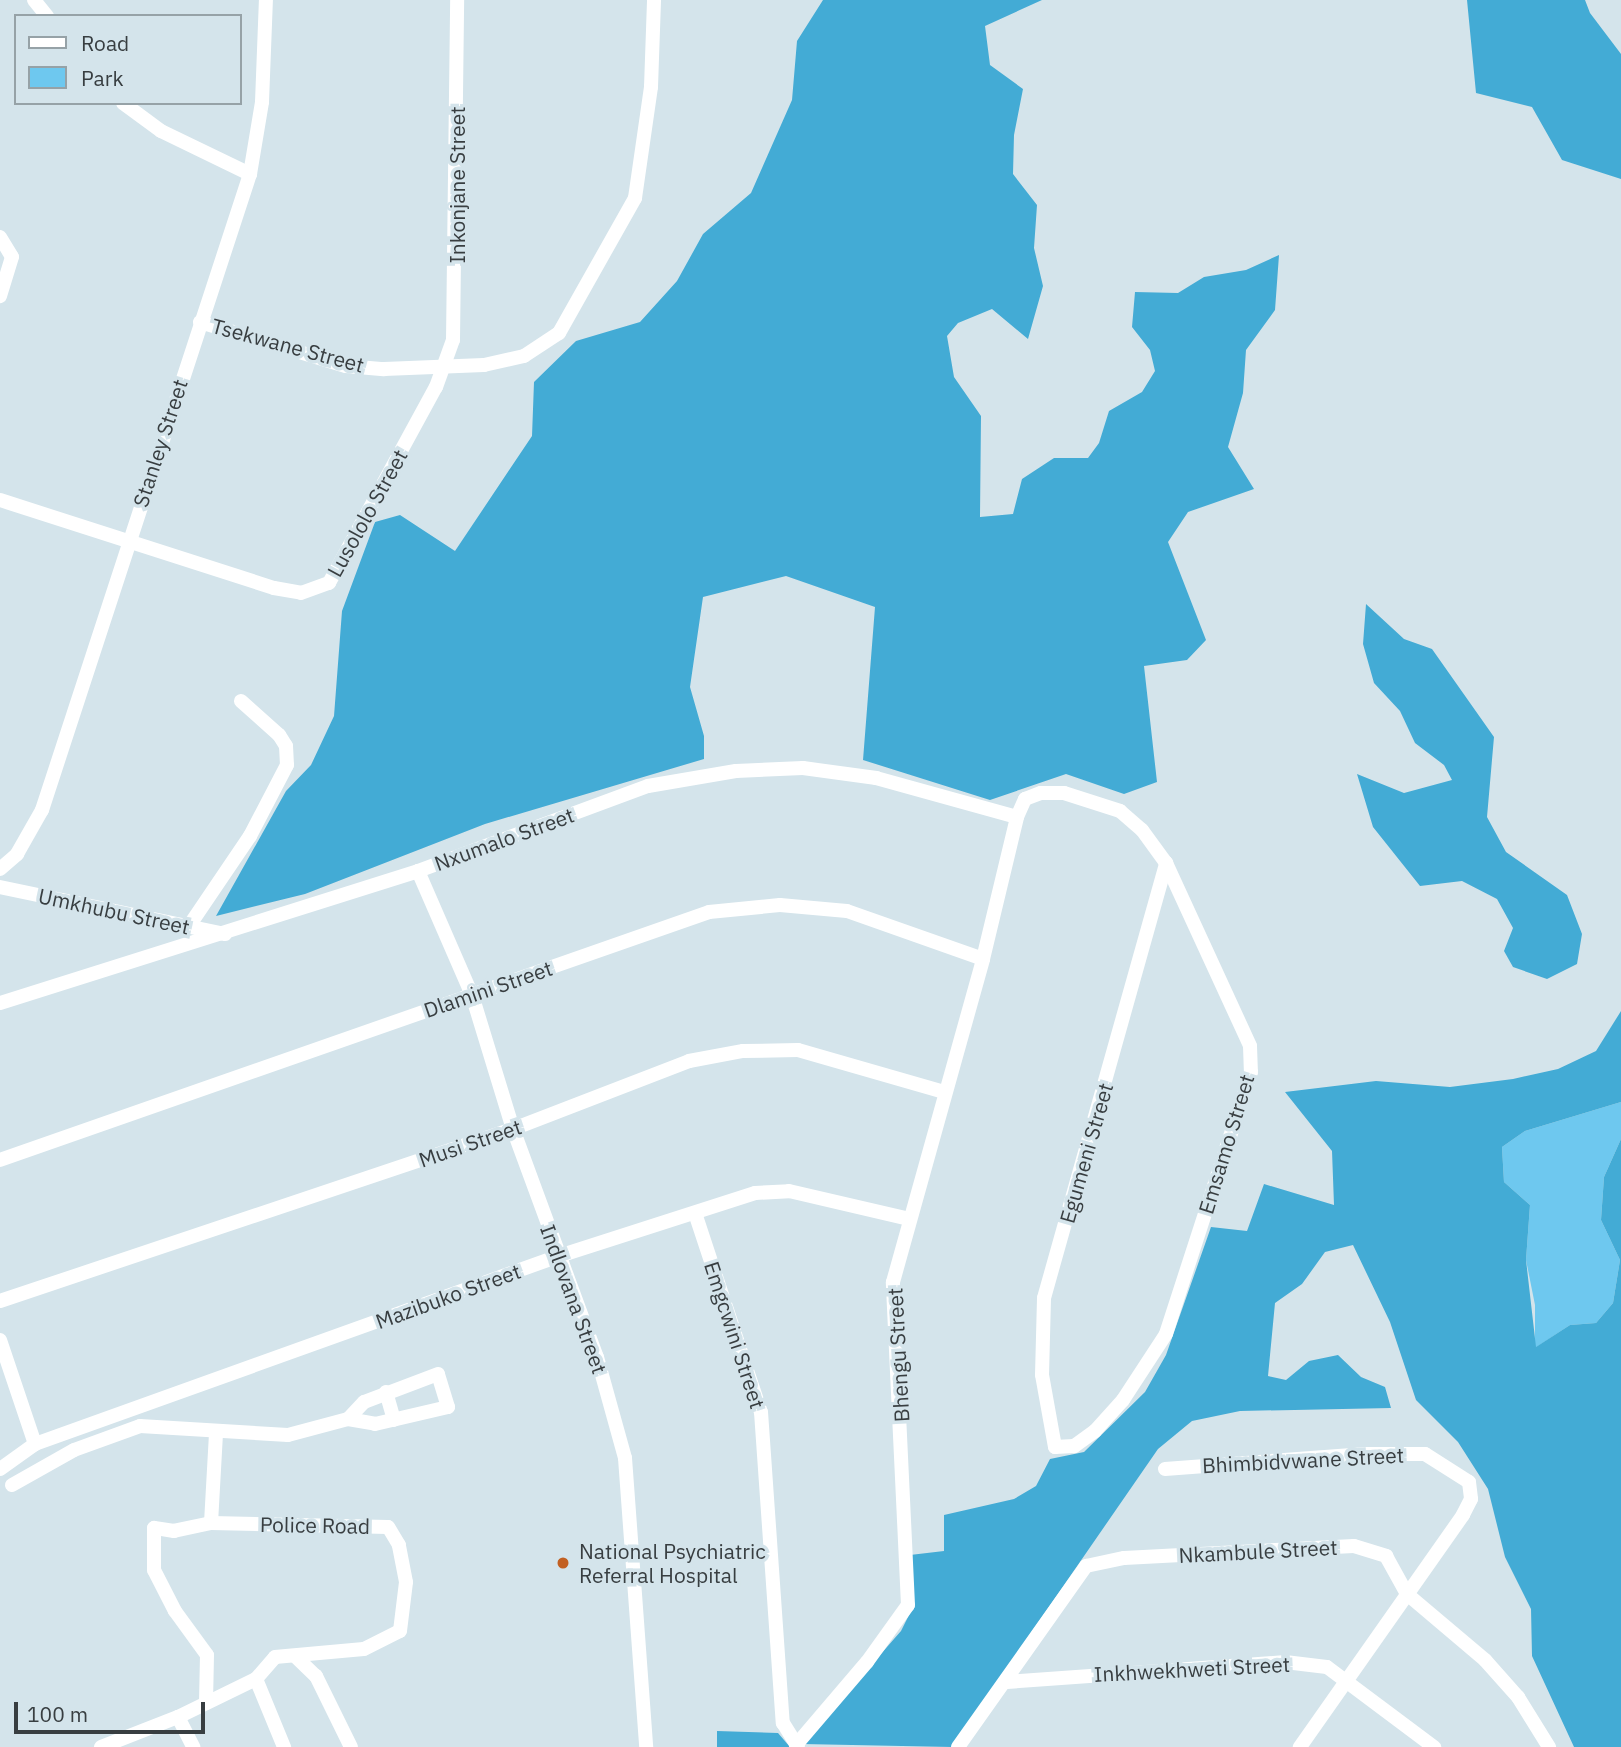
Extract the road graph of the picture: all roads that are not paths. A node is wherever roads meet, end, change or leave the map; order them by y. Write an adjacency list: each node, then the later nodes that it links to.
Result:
1 (34, 0): 5 (street)
2 (266, 0): 7 (street, Stanley Street)
3 (457, 0): 11 (street, Inkonjane Street)
4 (654, 0): 11 (street, Tsekwane Street)
5 (45, 14)
6 (126, 105): 7 (street)
7 (250, 174): 10 (street, Stanley Street)
8 (0, 237): 9 (street)
9 (0, 296)
10 (200, 322): 11 (street, Tsekwane Street); 13 (street, Stanley Street)
11 (444, 368): 13 (street, Lusololo Street)
12 (0, 499): 13 (street, Lusololo Street)
13 (129, 539): 17 (street, Stanley Street)
14 (241, 701): 20 (street)
15 (1017, 817): 16 (street, Emsamo Street); 18 (street, Nxumalo Street); 22 (street, Bhengu Street)
16 (1166, 863): 38 (street, Egumeni Street); 38 (street, Emsamo Street)
17 (0, 869)
18 (418, 871): 21 (street, Nxumalo Street); 23 (street, Indlovana Street)
19 (0, 887): 20 (street, Umkhubu Street)
20 (189, 926): 21 (street, Umkhubu Street)
21 (227, 934): 24 (street, Nxumalo Street)
22 (983, 959): 23 (street, Dlamini Street); 25 (street, Bhengu Street)
23 (472, 995): 26 (street, Indlovana Street); 27 (street, Dlamini Street)
24 (0, 1003)
25 (944, 1092): 26 (street, Musi Street); 29 (street, Bhengu Street)
26 (513, 1129): 30 (street, Indlovana Street); 31 (street, Musi Street)
27 (0, 1160)
28 (695, 1213): 29 (street, Mazibuko Street); 30 (street, Mazibuko Street); 50 (street, Emgcwini Street)
29 (909, 1219): 50 (street, Bhengu Street)
30 (559, 1256): 37 (street, Mazibuko Street); 55 (street, Indlovana Street)
31 (0, 1301)
32 (0, 1340): 37 (street)
33 (386, 1392): 34 (street); 35 (street); 35 (street)
34 (348, 1419): 35 (street); 36 (street)
35 (394, 1420)
36 (216, 1434): 41 (street); 42 (street)
37 (35, 1444): 39 (street, Mazibuko Street)
38 (1055, 1447)
39 (0, 1469)
40 (1165, 1469): 43 (street, Bhimbidvwane Street)
41 (12, 1485)
42 (211, 1523): 44 (street, Police Road); 48 (street, Police Road)
43 (1407, 1594): 46 (street, Bhimbidvwane Street); 47 (street, Nkambule Street); 59 (street, Nkambule Street)
44 (296, 1657): 45 (street, Police Road); 54 (street)
45 (256, 1679): 48 (street, Police Road); 53 (street)
46 (1348, 1680): 47 (street, Inkhwekhweti Street); 57 (street, Bhimbidvwane Street); 58 (street, Inkhwekhweti Street)
47 (1007, 1682): 56 (street)
48 (206, 1703): 49 (street, Police Road)
49 (178, 1717): 51 (street, Police Road); 52 (street)
50 (797, 1746)
51 (101, 1747)
52 (193, 1747)
53 (284, 1747)
54 (351, 1747)
55 (646, 1747)
56 (958, 1747)
57 (1300, 1747)
58 (1434, 1747)
59 (1549, 1747)

